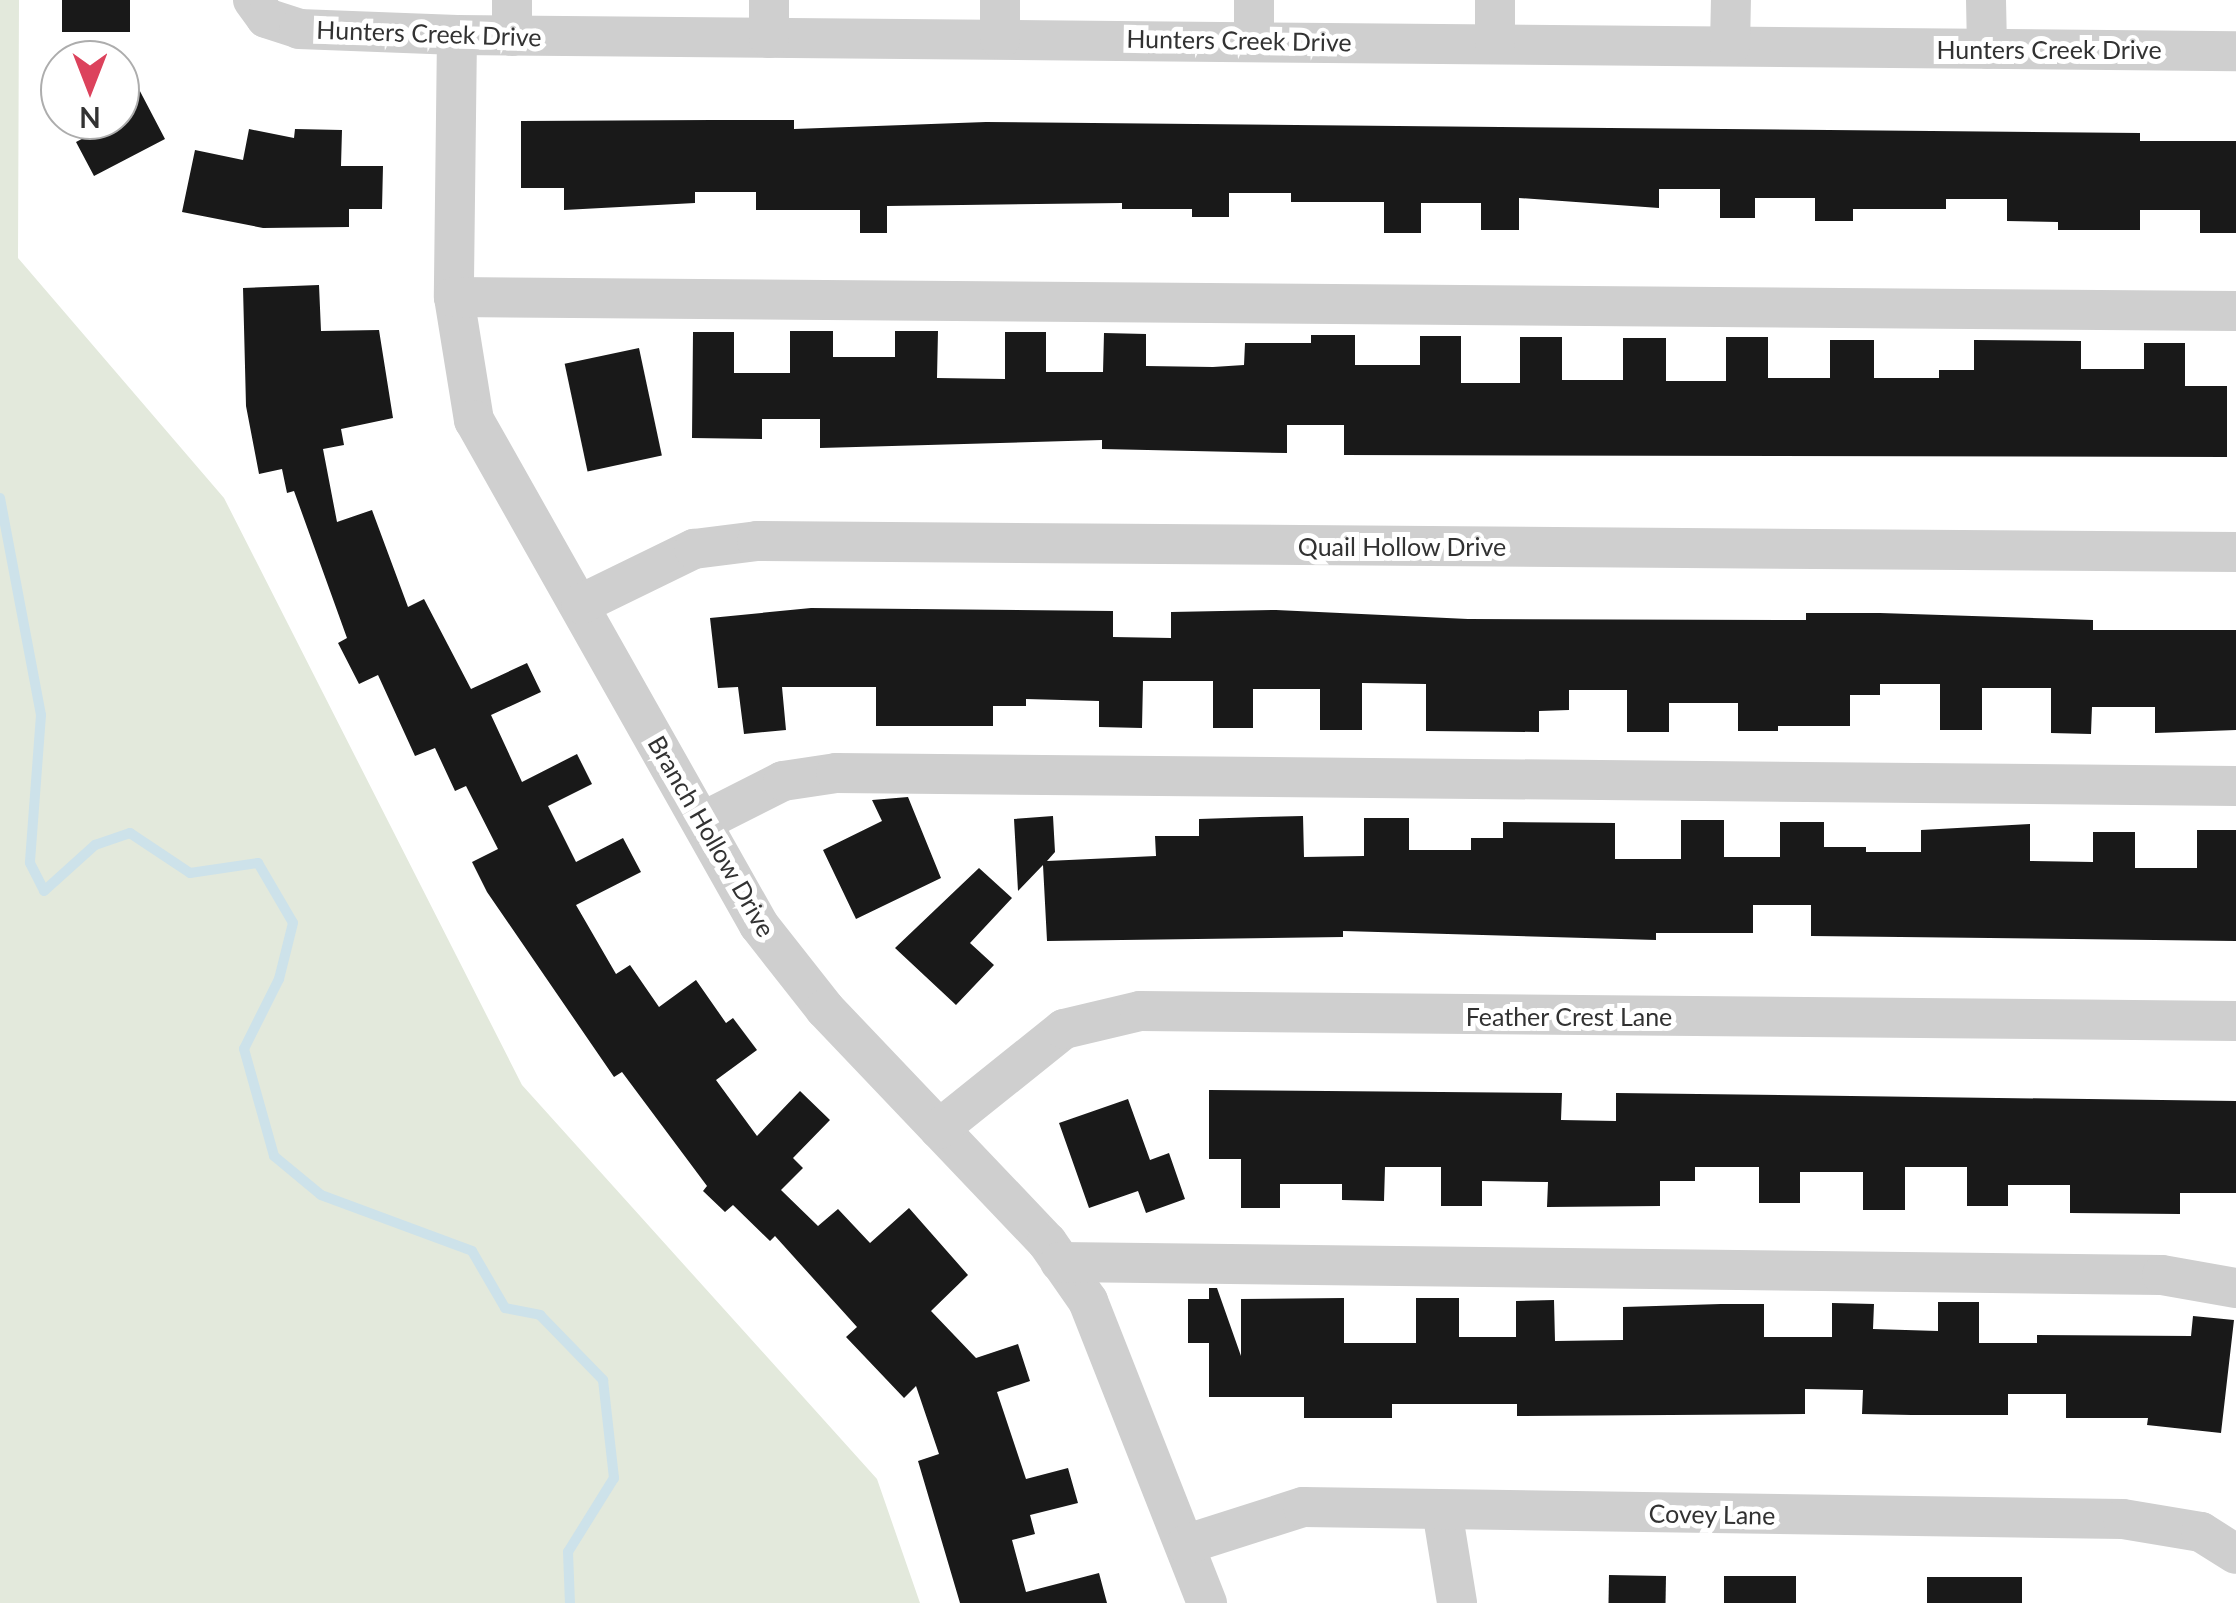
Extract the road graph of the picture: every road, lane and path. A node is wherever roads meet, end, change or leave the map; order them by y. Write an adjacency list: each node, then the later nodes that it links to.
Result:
1 (253, 0): 9 (street, Hunters Creek Drive)
2 (1254, 0): 10 (street)
3 (1494, 0): 11 (street)
4 (1730, 0): 12 (street)
5 (1986, 0): 13 (street)
6 (512, 18): 7 (street, Hunters Creek Drive); 9 (street, Hunters Creek Drive)
7 (770, 19): 8 (street, Hunters Creek Drive)
8 (1000, 19): 10 (street, Hunters Creek Drive)
9 (457, 35): 15 (street, Branch Hollow Drive)
10 (1254, 40): 11 (street, Hunters Creek Drive)
11 (1494, 43): 12 (street, Hunters Creek Drive)
12 (1730, 46): 13 (street, Hunters Creek Drive)
13 (1987, 48): 14 (street, Hunters Creek Drive)
14 (2236, 51)
15 (454, 297): 16 (street); 18 (street, Branch Hollow Drive)
16 (2236, 311)
17 (2236, 552): 18 (street, Quail Hollow Drive)
18 (581, 604): 20 (street, Branch Hollow Drive)
19 (2236, 786): 20 (street)
20 (702, 822): 22 (street, Branch Hollow Drive)
21 (2236, 1020): 22 (street, Feather Crest Lane)
22 (938, 1129): 23 (street, Branch Hollow Drive)
23 (1060, 1262): 24 (street); 26 (street, Branch Hollow Drive)
24 (2236, 1288)
25 (1442, 1510): 26 (street, Covey Lane); 27 (street, Covey Lane); 29 (street)
26 (1187, 1544): 28 (street, Branch Hollow Drive)
27 (2236, 1554)
28 (1207, 1603)
29 (1457, 1603)

